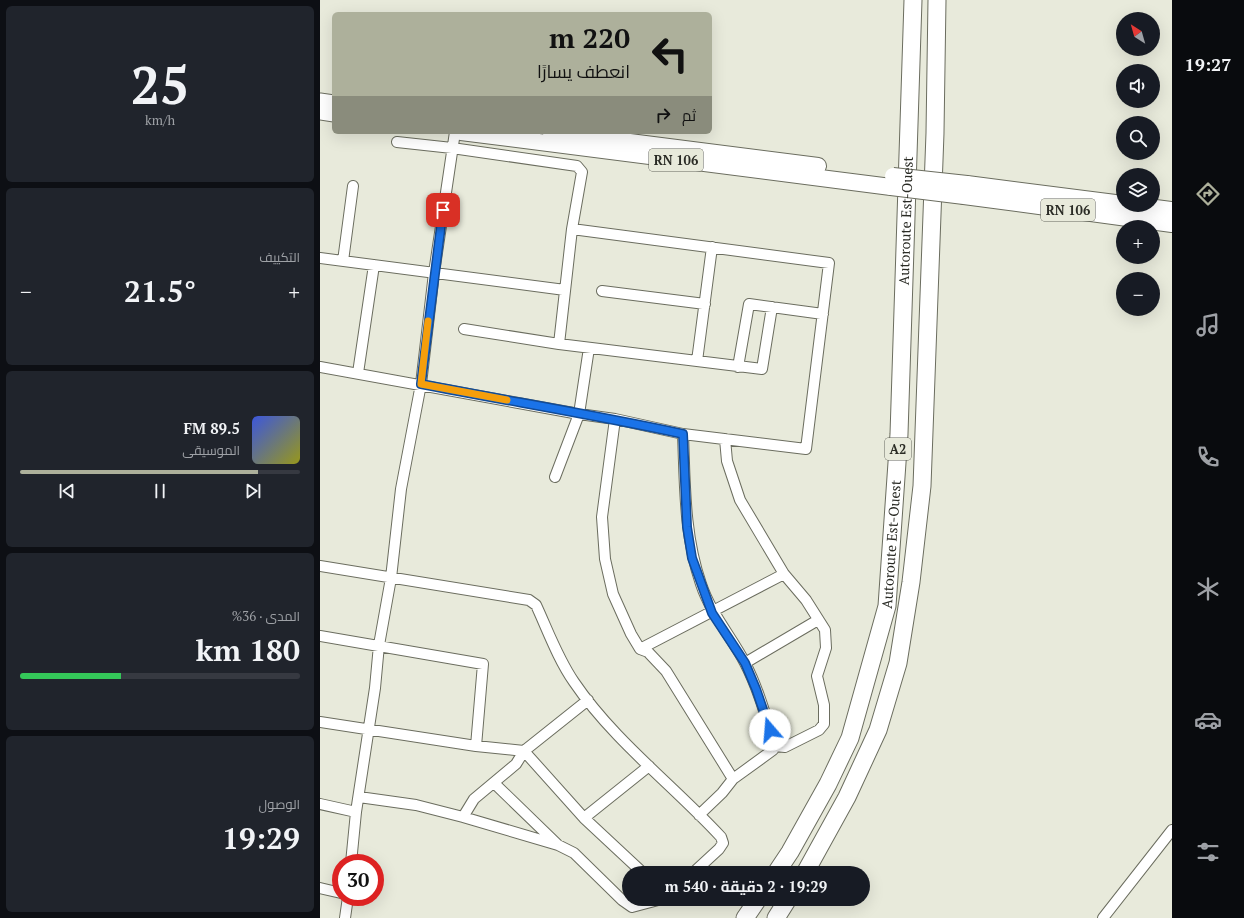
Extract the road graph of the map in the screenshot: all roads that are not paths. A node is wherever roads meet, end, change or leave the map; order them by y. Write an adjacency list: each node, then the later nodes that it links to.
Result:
1 (913, 0): 72 (highway, Autoroute Est-Ouest / A2)
2 (937, 0): 73 (highway, Autoroute Est-Ouest / A2)
3 (320, 101): 4 (main road)
4 (332, 103)
5 (320, 112): 6 (main road)
6 (332, 114)
7 (454, 134): 11 (street)
8 (478, 134): 12 (highway, RN 106)
9 (565, 134): 12 (highway, RN 106)
10 (397, 142): 11 (street)
11 (452, 148): 19 (street); 24 (street)
12 (892, 182): 14 (highway, RN 106, bridge)
13 (353, 186): 22 (street)
14 (965, 190): 15 (highway, RN 106); 18 (highway, RN 106)
15 (1116, 203)
16 (1160, 208): 17 (highway)
17 (1172, 210)
18 (1172, 224)
19 (572, 229): 20 (street); 25 (street)
20 (712, 247): 27 (street); 29 (street)
21 (320, 258): 22 (street)
22 (343, 261): 23 (street)
23 (374, 265): 24 (street); 36 (street)
24 (434, 273): 25 (street); 37 (street)
25 (564, 290): 31 (street)
26 (602, 291): 27 (street)
27 (705, 304): 33 (street)
28 (772, 307): 29 (street); 35 (street); 35 (street)
29 (822, 314): 41 (street)
30 (464, 329): 31 (street)
31 (559, 344): 32 (street)
32 (589, 348): 33 (street); 38 (street)
33 (697, 361): 35 (street)
34 (320, 367): 36 (street)
35 (738, 367)
36 (358, 373): 37 (street)
37 (421, 384): 38 (street); 45 (street)
38 (579, 414): 39 (street); 42 (street)
39 (615, 419): 40 (street); 50 (street)
40 (683, 434): 41 (street); 46 (street)
41 (725, 439): 44 (street)
42 (555, 477)
43 (320, 566): 45 (street)
44 (784, 574): 46 (street); 47 (street)
45 (391, 578): 49 (street); 52 (street)
46 (712, 613): 50 (street); 51 (street)
47 (818, 620): 51 (street); 56 (street)
48 (320, 636): 49 (street)
49 (379, 645): 54 (street); 55 (street)
50 (640, 649): 59 (street)
51 (745, 663): 56 (street)
52 (588, 700): 57 (street); 58 (street)
53 (320, 722): 54 (street)
54 (369, 729): 55 (street); 61 (street)
55 (476, 746): 57 (street)
56 (775, 746): 59 (street)
57 (524, 751): 60 (street); 66 (street)
58 (649, 766): 64 (street); 66 (street)
59 (733, 779): 64 (street)
60 (494, 783): 65 (street); 68 (street)
61 (358, 797): 63 (street); 65 (street)
62 (320, 804): 63 (street)
63 (356, 812): 69 (street)
64 (698, 815): 71 (street)
65 (463, 817): 68 (street)
66 (584, 818): 70 (street)
67 (1172, 830): 83 (street)
68 (558, 845): 76 (street)
69 (352, 854)
70 (635, 866)
71 (700, 866)
72 (781, 866)
73 (809, 866)
74 (320, 888): 75 (street)
75 (332, 891)
76 (622, 900)
77 (347, 906): 80 (street)
78 (753, 906): 81 (highway)
79 (784, 906): 82 (highway)
80 (345, 918)
81 (745, 918)
82 (776, 918)
83 (1103, 918)

